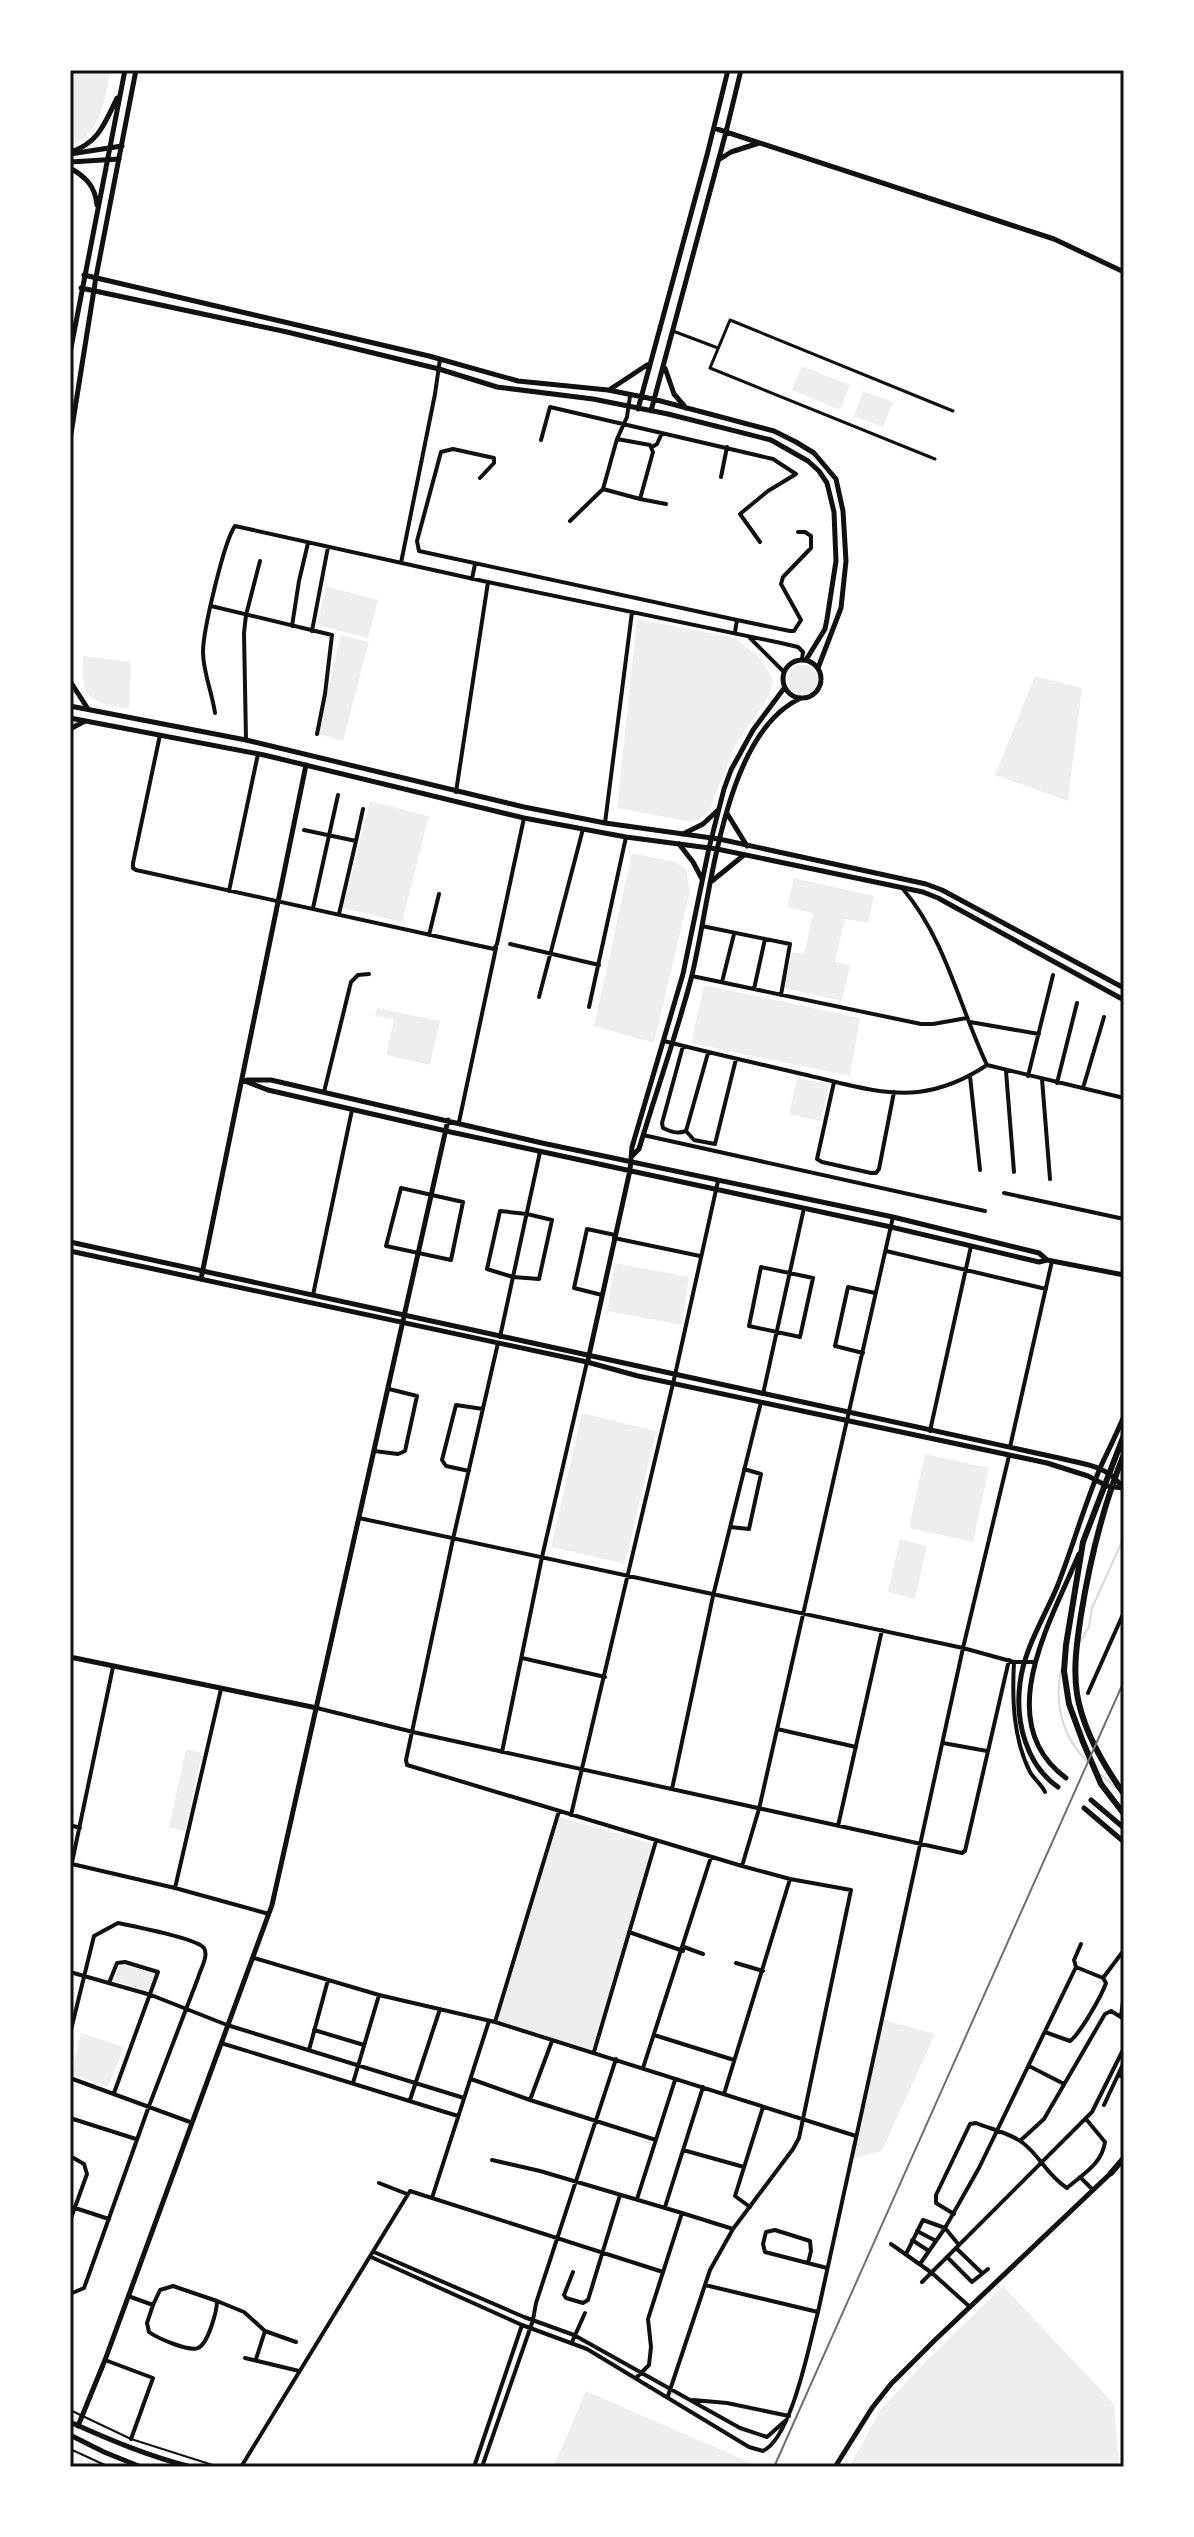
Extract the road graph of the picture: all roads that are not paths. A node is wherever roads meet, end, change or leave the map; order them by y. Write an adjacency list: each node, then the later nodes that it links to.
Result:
1 (125, 70): 5 (street)
2 (136, 70): 9 (street)
3 (728, 70): 6 (street)
4 (741, 70): 7 (street)
5 (121, 90): 10 (street); 11 (street)
6 (714, 128): 7 (street); 28 (street)
7 (726, 132): 8 (street); 14 (street)
8 (759, 143): 14 (street); 18 (street)
9 (122, 146): 10 (street); 12 (street)
10 (110, 148): 11 (street); 13 (street)
11 (70, 153)
12 (119, 159): 13 (street); 20 (street)
13 (107, 160): 15 (street); 17 (street)
14 (718, 161): 23 (street)
15 (70, 162)
16 (70, 168): 17 (street)
17 (97, 210): 19 (street)
18 (1124, 272)
19 (84, 275): 20 (street); 21 (street)
20 (96, 277): 22 (street); 26 (street)
21 (81, 288): 22 (street); 25 (street)
22 (94, 290): 29 (street); 42 (street)
23 (673, 331): 24 (street); 27 (street)
24 (718, 348): 38 (street); 46 (street)
25 (70, 353)
26 (440, 359): 29 (street); 30 (street)
27 (664, 363): 33 (street); 35 (street)
28 (649, 364): 30 (street); 32 (street)
29 (439, 369): 34 (street); 58 (street)
30 (608, 390): 31 (street)
31 (630, 396): 32 (street); 34 (street)
32 (640, 398): 33 (street); 36 (street)
33 (653, 399): 35 (street); 37 (street)
34 (629, 408): 36 (street); 39 (street)
35 (686, 408): 71 (street)
36 (638, 409): 37 (street)
37 (651, 411): 70 (street)
38 (953, 411)
39 (624, 424): 40 (street); 41 (street); 43 (street)
40 (662, 432): 44 (street); 45 (street)
41 (617, 439): 44 (street); 49 (street)
42 (70, 440)
43 (541, 440)
44 (652, 447): 50 (street)
45 (727, 447): 47 (street); 55 (street)
46 (935, 459)
47 (721, 477)
48 (480, 478): 59 (street)
49 (603, 489): 50 (street); 52 (street)
50 (640, 499): 51 (street)
51 (666, 504)
52 (570, 521)
53 (798, 532): 65 (street)
54 (309, 542): 56 (street); 62 (street); 66 (street)
55 (760, 542)
56 (328, 546): 58 (street); 67 (street)
57 (260, 561): 64 (street)
58 (401, 563): 60 (street)
59 (475, 564): 60 (street); 65 (street)
60 (472, 579): 61 (street)
61 (488, 582): 63 (street); 87 (street)
62 (211, 606): 64 (street); 78 (street)
63 (632, 612): 68 (street); 93 (street)
64 (246, 615): 66 (street); 84 (street)
65 (737, 620): 68 (street)
66 (292, 626): 67 (street)
67 (312, 631): 82 (street)
68 (735, 632): 69 (street)
69 (748, 636): 70 (street); 72 (street)
70 (804, 660): 71 (street); 72 (street)
71 (818, 668): 75 (street)
72 (784, 672): 74 (street)
73 (70, 681): 77 (street)
74 (785, 687): 75 (street); 90 (street)
75 (801, 698): 91 (street)
76 (70, 706): 77 (street)
77 (88, 709): 84 (street)
78 (215, 713)
79 (70, 718): 80 (street)
80 (86, 721): 81 (street); 83 (street)
81 (70, 729)
82 (317, 734)
83 (160, 735): 85 (street); 109 (street)
84 (246, 740): 87 (street)
85 (258, 754): 86 (street); 109 (street)
86 (306, 765): 92 (street); 111 (street)
87 (456, 792): 93 (street)
88 (338, 795): 96 (street)
89 (363, 809): 100 (street)
90 (718, 810): 97 (street); 99 (street)
91 (727, 814): 99 (street); 102 (street)
92 (524, 818): 94 (street); 119 (street)
93 (605, 823): 97 (street)
94 (583, 829): 98 (street); 120 (street)
95 (304, 830): 96 (street)
96 (329, 834): 100 (street); 112 (street)
97 (681, 834): 99 (street)
98 (626, 837): 101 (street); 121 (street)
99 (716, 839): 102 (street); 103 (street); 104 (street)
100 (356, 841): 113 (street)
101 (679, 844): 103 (street); 106 (street)
102 (747, 846): 126 (street)
103 (709, 848): 104 (street); 106 (street)
104 (717, 849): 105 (street); 107 (street)
105 (744, 855): 107 (street); 108 (street)
106 (703, 880): 136 (street)
107 (711, 882): 114 (street)
108 (902, 888): 130 (street); 134 (street)
109 (229, 891): 111 (street)
110 (439, 894): 116 (street)
111 (277, 902): 112 (street); 146 (street)
112 (313, 908): 113 (street)
113 (339, 914): 116 (street)
114 (702, 926): 115 (street); 124 (street)
115 (734, 933): 117 (street); 125 (street)
116 (429, 935): 119 (street)
117 (765, 939): 127 (street); 128 (street)
118 (510, 944): 120 (street)
119 (496, 947): 155 (street)
120 (550, 953): 121 (street); 129 (street)
121 (599, 965): 132 (street)
122 (369, 974): 150 (street)
123 (1053, 975): 135 (street)
124 (692, 976): 125 (street); 137 (street)
125 (722, 982): 127 (street)
126 (1124, 988)
127 (754, 989): 128 (street)
128 (781, 995): 134 (street)
129 (539, 997)
130 (1124, 1000)
131 (1077, 1003): 148 (street)
132 (589, 1007)
133 (1104, 1017): 149 (street)
134 (969, 1020): 135 (street); 141 (street)
135 (1039, 1034): 144 (street)
136 (664, 1041): 137 (street); 160 (street)
137 (672, 1044): 138 (street); 158 (street)
138 (683, 1046): 139 (street); 157 (street)
139 (708, 1052): 140 (street); 157 (street)
140 (736, 1059): 147 (street); 157 (street)
141 (987, 1065): 142 (street); 143 (street)
142 (1006, 1071): 144 (street); 163 (street)
143 (970, 1076): 151 (street); 162 (street)
144 (1028, 1076): 145 (street)
145 (1042, 1079): 148 (street); 164 (street)
146 (242, 1080): 150 (street); 153 (street); 183 (street)
147 (834, 1082): 151 (street); 151 (street)
148 (1057, 1083): 149 (street)
149 (1083, 1088): 152 (street)
150 (324, 1092): 154 (street)
151 (894, 1092)
152 (1124, 1098)
153 (352, 1110): 156 (street); 191 (street)
154 (448, 1120): 155 (street); 156 (street)
155 (459, 1122): 160 (street)
156 (446, 1131): 159 (street); 168 (street)
157 (686, 1131)
158 (643, 1135): 160 (street); 170 (street)
159 (540, 1151): 161 (street); 171 (street)
160 (632, 1159): 161 (street); 165 (street)
161 (630, 1170): 166 (street); 175 (street)
162 (980, 1170)
163 (1014, 1172)
164 (1050, 1179)
165 (718, 1181): 166 (street); 172 (street)
166 (716, 1190): 169 (street); 181 (street)
167 (1004, 1193): 173 (street)
168 (432, 1194): 180 (street); 180 (street); 180 (street)
169 (804, 1208): 174 (street); 185 (street)
170 (985, 1211)
171 (527, 1214): 187 (street); 187 (street); 187 (street)
172 (893, 1217): 174 (street); 182 (street)
173 (1124, 1219)
174 (891, 1227): 177 (street); 179 (street)
175 (615, 1237): 181 (street); 192 (street); 192 (street)
176 (70, 1242): 183 (street)
177 (971, 1246): 182 (street); 184 (street)
178 (70, 1251): 188 (street)
179 (886, 1251): 184 (street); 190 (street)
180 (419, 1254): 193 (street)
181 (700, 1256): 198 (street)
182 (1050, 1260): 186 (street); 189 (street)
183 (203, 1271): 188 (street); 191 (street)
184 (965, 1271): 189 (street); 207 (street)
185 (790, 1273): 194 (street); 194 (street); 194 (street)
186 (1124, 1275)
187 (513, 1277): 195 (street)
188 (201, 1279): 193 (street)
189 (1046, 1289): 209 (street)
190 (876, 1293): 196 (street); 196 (street)
191 (313, 1295): 193 (street)
192 (602, 1295): 197 (street)
193 (404, 1319): 195 (street); 200 (street)
194 (777, 1333): 201 (street)
195 (499, 1340): 197 (street); 203 (street)
196 (863, 1353): 204 (street)
197 (588, 1359): 198 (street); 199 (street); 224 (street)
198 (675, 1375): 199 (street); 201 (street)
199 (673, 1383): 202 (street); 225 (street)
200 (388, 1389): 210 (street); 210 (street)
201 (763, 1394): 204 (street)
202 (761, 1402): 206 (street); 214 (street)
203 (483, 1409): 216 (street); 216 (street)
204 (850, 1413): 206 (street); 207 (street)
205 (1124, 1416): 211 (street)
206 (848, 1422): 213 (street); 228 (street)
207 (930, 1431): 209 (street)
208 (1124, 1435): 257 (highway)
209 (1010, 1447): 215 (street)
210 (374, 1451): 221 (street)
211 (1110, 1451): 215 (street); 217 (street)
212 (1124, 1454): 252 (highway)
213 (1009, 1456): 218 (street); 230 (street)
214 (744, 1469): 222 (street); 222 (street)
215 (1100, 1469): 217 (street); 218 (street)
216 (469, 1471): 223 (street)
217 (1110, 1472): 219 (street); 220 (street)
218 (1097, 1481): 219 (street); 234 (street)
219 (1107, 1486): 220 (street); 235 (street)
220 (1124, 1488)
221 (359, 1518): 223 (street); 240 (street)
222 (730, 1527): 226 (street)
223 (453, 1539): 224 (street); 242 (street)
224 (542, 1557): 225 (street); 232 (street)
225 (628, 1575): 226 (street); 237 (street)
226 (713, 1596): 228 (street); 250 (street)
227 (1124, 1612): 239 (street)
228 (803, 1615): 229 (street); 241 (street)
229 (882, 1630): 230 (street); 244 (street)
230 (963, 1648): 233 (street); 243 (street)
231 (70, 1657): 236 (street)
232 (521, 1658): 237 (street); 246 (street)
233 (1011, 1661): 234 (street); 245 (street); 251 (street)
234 (1024, 1662): 235 (street); 249 (street)
235 (1035, 1662): 248 (street)
236 (113, 1667): 238 (street); 261 (street)
237 (605, 1677): 247 (street)
238 (221, 1689): 240 (street); 271 (street)
239 (1088, 1693)
240 (317, 1708): 242 (street); 272 (street)
241 (777, 1729): 244 (street); 255 (street)
242 (413, 1732): 246 (street); 256 (street)
243 (943, 1743): 245 (street); 265 (street)
244 (856, 1747): 260 (street)
245 (987, 1751): 265 (street)
246 (502, 1752): 247 (street)
247 (582, 1770): 250 (street); 258 (street)
248 (1066, 1778)
249 (1058, 1787)
250 (672, 1789): 255 (street)
251 (1045, 1792)
252 (1124, 1794)
253 (1091, 1800): 262 (street)
254 (1084, 1808): 264 (street)
255 (759, 1809): 260 (street); 268 (street)
256 (559, 1811): 258 (street); 293 (street)
257 (1124, 1814)
258 (571, 1815): 263 (street)
259 (70, 1825): 261 (street)
260 (838, 1826): 265 (street)
261 (80, 1828): 267 (street)
262 (1124, 1828)
263 (656, 1841): 266 (street); 273 (street)
264 (1124, 1842)
265 (920, 1844): 335 (street)
266 (711, 1857): 268 (street); 275 (street)
267 (72, 1864): 269 (street); 271 (street)
268 (742, 1866): 270 (street)
269 (70, 1872)
270 (790, 1879): 281 (street); 330 (street)
271 (175, 1888): 272 (street)
272 (269, 1914): 278 (street)
273 (629, 1932): 275 (street); 305 (street)
274 (1081, 1944): 280 (street)
275 (683, 1949): 277 (street); 299 (street)
276 (1124, 1950): 284 (street)
277 (703, 1954)
278 (254, 1958): 285 (street); 295 (street)
279 (736, 1963): 281 (street)
280 (1076, 1967): 284 (street); 297 (street)
281 (763, 1971): 307 (street)
282 (70, 1972): 283 (street)
283 (84, 1975): 286 (street); 291 (street); 294 (street)
284 (1103, 1978): 297 (street)
285 (328, 1980): 289 (street); 296 (street)
286 (109, 1983): 288 (street); 288 (street)
287 (1124, 1994): 292 (street)
288 (151, 1995): 291 (street); 320 (street)
289 (379, 1995): 290 (street); 302 (street)
290 (440, 2009): 293 (street); 317 (street)
291 (186, 2010): 295 (street); 326 (street)
292 (1123, 2020): 318 (street)
293 (492, 2022): 300 (street); 314 (street)
294 (71, 2023): 298 (street)
295 (227, 2025): 301 (street); 304 (street)
296 (314, 2030): 302 (street); 304 (street)
297 (1045, 2032): 310 (street)
298 (70, 2034)
299 (654, 2035): 307 (street); 311 (street)
300 (553, 2040): 305 (street); 324 (street)
301 (221, 2043): 316 (street); 332 (street)
302 (364, 2045): 309 (street)
303 (1124, 2048): 331 (street)
304 (309, 2050): 309 (street)
305 (594, 2052): 306 (street)
306 (616, 2059): 311 (street); 333 (street)
307 (734, 2060): 321 (street)
308 (1124, 2062): 312 (street)
309 (358, 2066): 316 (street); 317 (street)
310 (1029, 2066): 318 (street); 334 (street)
311 (643, 2068): 315 (street)
312 (1121, 2076): 325 (street)
313 (70, 2078): 320 (street)
314 (471, 2079): 322 (street); 324 (street)
315 (675, 2079): 319 (street); 337 (street)
316 (353, 2083): 323 (street)
317 (416, 2084): 322 (street); 323 (street)
318 (1064, 2084): 338 (street)
319 (703, 2087): 321 (street); 339 (street)
320 (114, 2093): 326 (street)
321 (724, 2094): 327 (street)
322 (464, 2098): 328 (street)
323 (410, 2100): 328 (street)
324 (530, 2100): 333 (street)
325 (1104, 2105)
326 (149, 2106): 332 (street); 336 (street)
327 (763, 2107): 330 (street); 344 (street)
328 (458, 2116): 352 (street)
329 (70, 2118): 336 (street)
330 (802, 2119): 335 (street); 354 (street)
331 (1086, 2119): 343 (street); 346 (street)
332 (190, 2122): 385 (street)
333 (595, 2122): 337 (street); 347 (street)
334 (997, 2132): 338 (street); 358 (street); 358 (street)
335 (856, 2136): 376 (street)
336 (137, 2139): 359 (street)
337 (656, 2140): 353 (street)
338 (1021, 2140): 343 (street)
339 (683, 2150): 344 (street); 356 (street)
340 (70, 2156): 355 (street)
341 (492, 2160): 347 (street)
342 (1124, 2160): 345 (highway)
343 (1042, 2162): 346 (street); 368 (street)
344 (744, 2167): 354 (street)
345 (1111, 2173): 349 (street)
346 (1080, 2177): 349 (street)
347 (576, 2181): 351 (street); 364 (street)
348 (379, 2183): 350 (street)
349 (1093, 2190): 389 (street)
350 (408, 2194): 352 (street); 372 (street)
351 (620, 2195): 353 (street); 370 (street)
352 (432, 2198): 364 (street)
353 (637, 2199): 356 (street)
354 (750, 2207): 362 (street)
355 (75, 2208): 359 (street); 360 (street)
356 (665, 2208): 357 (street)
357 (682, 2213): 362 (street); 379 (street)
358 (955, 2214): 361 (street)
359 (109, 2219): 384 (street)
360 (70, 2221)
361 (945, 2228): 363 (street); 366 (street); 368 (street)
362 (733, 2229): 383 (street)
363 (917, 2231): 365 (street); 366 (street)
364 (556, 2238): 370 (street); 387 (street)
365 (912, 2240): 369 (street); 371 (street)
366 (936, 2241): 369 (street)
367 (891, 2244): 371 (street)
368 (957, 2246): 373 (street); 381 (street)
369 (929, 2251): 375 (street)
370 (604, 2253): 378 (street); 379 (street)
371 (906, 2254): 375 (street)
372 (372, 2255): 392 (street); 394 (street); 403 (street)
373 (947, 2257): 380 (street); 381 (street)
374 (808, 2263): 374 (street); 376 (street)
375 (920, 2264): 380 (street)
376 (827, 2268): 390 (street)
377 (988, 2269): 381 (street)
378 (573, 2272)
379 (663, 2272): 404 (street)
380 (932, 2273): 382 (street); 389 (street)
381 (982, 2273)
382 (922, 2282)
383 (705, 2285): 390 (street); 406 (street)
384 (70, 2294)
385 (128, 2296): 388 (street); 402 (street)
386 (217, 2301): 388 (street); 388 (street); 396 (street)
387 (536, 2303): 392 (street); 393 (street)
388 (153, 2305)
389 (970, 2307): 424 (street)
390 (818, 2312): 411 (street)
391 (585, 2313): 397 (street)
392 (524, 2317): 393 (street); 394 (street)
393 (533, 2320): 395 (street); 397 (street)
394 (522, 2325): 395 (street); 422 (street)
395 (530, 2327): 399 (street); 423 (street)
396 (265, 2331): 398 (street); 401 (street)
397 (574, 2335): 399 (street); 404 (street)
398 (296, 2342)
399 (572, 2342): 405 (street)
400 (245, 2358): 401 (street)
401 (256, 2359): 403 (street)
402 (105, 2360): 410 (street); 415 (street)
403 (299, 2371): 421 (street)
404 (643, 2372): 405 (street); 406 (street)
405 (636, 2378): 407 (street)
406 (670, 2389): 407 (street); 408 (street)
407 (668, 2396): 411 (street)
408 (691, 2400): 411 (street); 411 (street)
409 (70, 2410): 410 (lane)
410 (82, 2416): 413 (street); 415 (lane)
411 (789, 2416)
412 (70, 2422): 413 (street)
413 (78, 2426): 419 (street)
414 (70, 2435): 418 (street)
415 (131, 2439): 420 (lane)
416 (70, 2449): 417 (lane)
417 (107, 2466)
418 (141, 2467)
419 (191, 2467)
420 (219, 2467)
421 (241, 2467)
422 (474, 2467)
423 (482, 2467)
424 (835, 2467)

